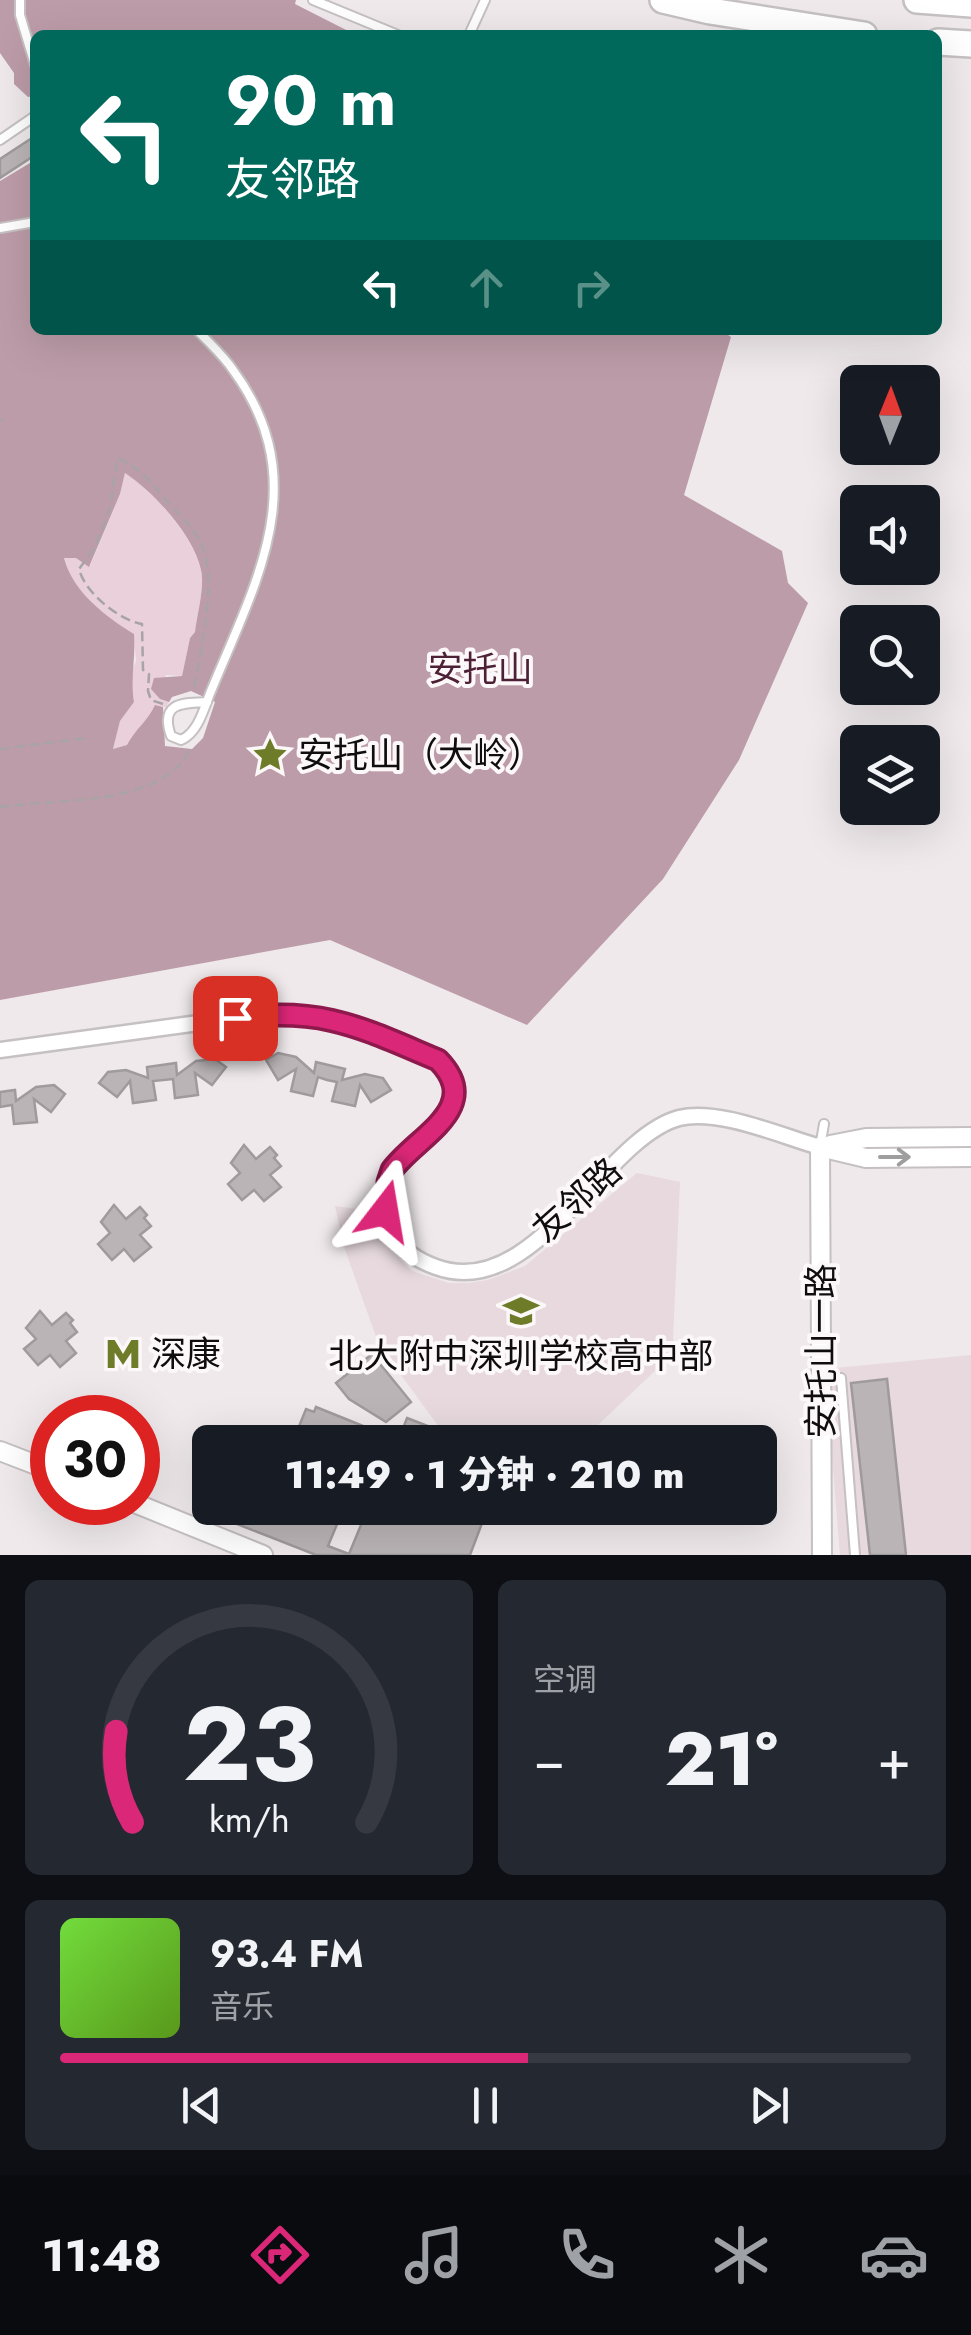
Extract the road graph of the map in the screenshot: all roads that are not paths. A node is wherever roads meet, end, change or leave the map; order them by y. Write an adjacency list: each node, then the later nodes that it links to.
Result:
1 (20, 0): 11 (lane)
2 (313, 0): 7 (lane)
3 (485, 0): 8 (lane)
4 (663, 0): 9 (highway)
5 (917, 0): 6 (highway)
6 (971, 4)
7 (386, 30)
8 (471, 30)
9 (832, 30)
10 (942, 42): 12 (highway)
11 (30, 43)
12 (971, 44)
13 (30, 119): 14 (lane)
14 (0, 140)
15 (30, 223): 16 (lane)
16 (0, 228)
17 (202, 335): 18 (lane)
18 (207, 702): 18 (lane)
19 (0, 1050): 22 (street, 友邻路)
20 (824, 1124): 22 (lane)
21 (971, 1137): 22 (street)
22 (820, 1147): 23 (street, one-way to 23); 29 (street, 安托山一路)
23 (971, 1157)
24 (840, 1378): 30 (lane)
25 (0, 1451): 26 (street)
26 (30, 1463)
27 (160, 1513): 28 (street)
28 (263, 1555)
29 (822, 1555)
30 (856, 1555)

